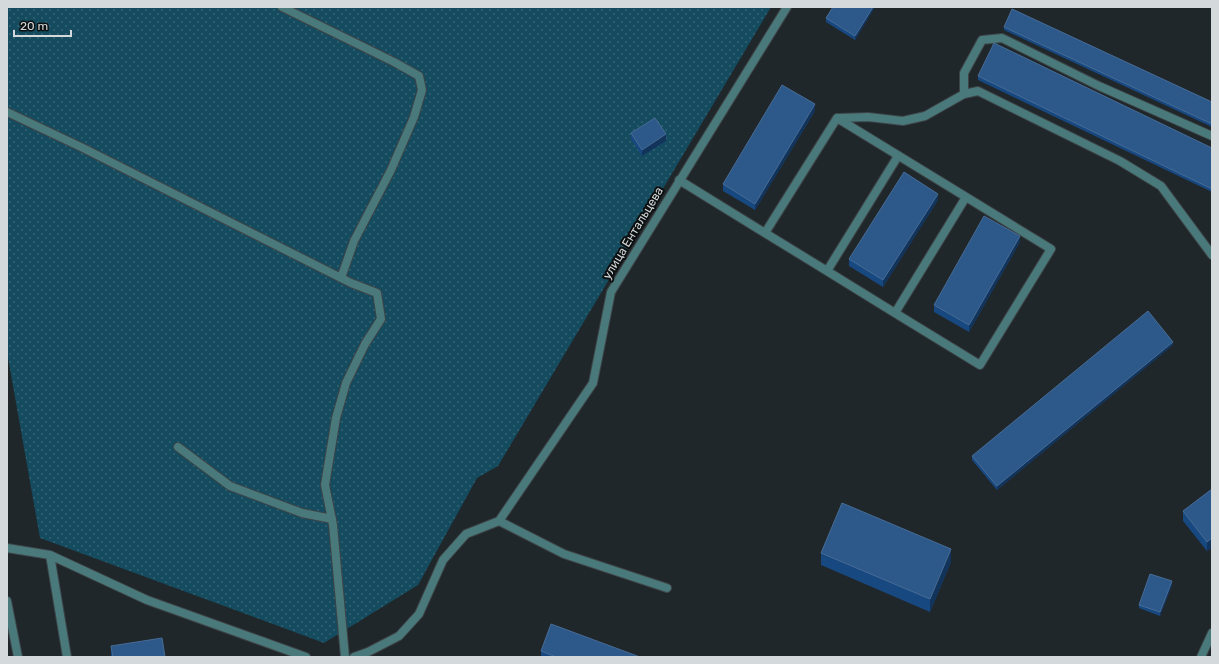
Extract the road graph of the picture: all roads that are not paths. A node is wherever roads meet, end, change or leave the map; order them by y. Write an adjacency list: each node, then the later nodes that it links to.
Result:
1 (282, 7): 13 (street)
2 (787, 7): 8 (street, улица Ентальцева)
3 (964, 94): 5 (street); 6 (street); 11 (street)
4 (7, 112): 13 (street)
5 (837, 118): 7 (street); 10 (street)
6 (1212, 136)
7 (898, 156): 9 (street); 12 (street)
8 (679, 180): 10 (street); 17 (street, улица Ентальцева)
9 (966, 197): 14 (street); 14 (street)
10 (765, 233): 12 (street)
11 (1212, 255)
12 (827, 271): 14 (street)
13 (341, 278): 16 (street)
14 (895, 312)
15 (178, 447): 16 (street)
16 (332, 519): 26 (street)
17 (499, 521): 20 (street); 27 (street)
18 (7, 548): 19 (street)
19 (50, 555): 24 (street); 25 (street)
20 (667, 588)
21 (7, 601): 23 (street)
22 (1212, 633): 28 (street)
23 (18, 657)
24 (67, 657)
25 (306, 657)
26 (345, 657)
27 (354, 657)
28 (1201, 657)

